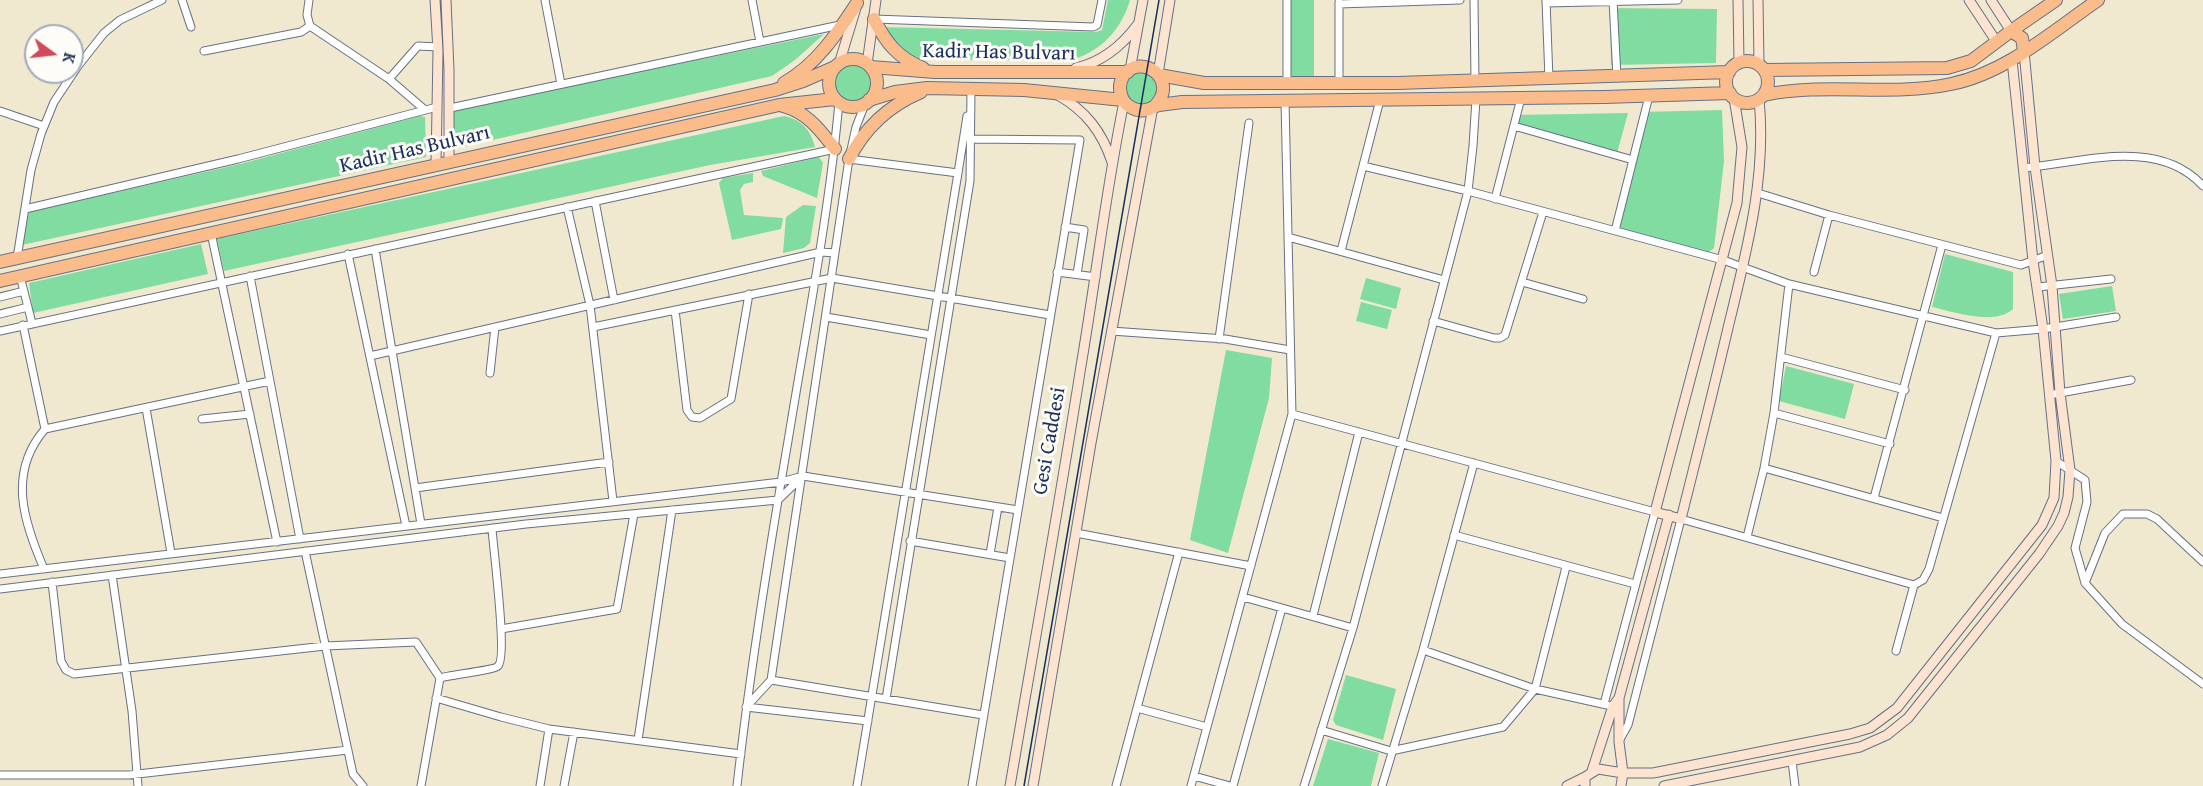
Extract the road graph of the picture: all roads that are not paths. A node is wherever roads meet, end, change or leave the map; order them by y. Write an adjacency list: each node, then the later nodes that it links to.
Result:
1 (162, 0): 76 (street)
2 (182, 0): 30 (street)
3 (309, 0): 31 (street)
4 (435, 0): 35 (main road)
5 (446, 0): 72 (main road)
6 (545, 0): 54 (street)
7 (752, 0): 34 (street)
8 (876, 0): 27 (main road)
9 (1102, 0): 27 (street)
10 (1143, 0): 29 (main road)
11 (1170, 0): 47 (main road)
12 (1287, 0): 52 (street)
13 (1460, 0): 22 (street)
14 (1473, 0): 51 (street)
15 (1678, 0): 24 (street)
16 (1738, 0): 39 (main road)
17 (1758, 0): 42 (main road)
18 (1969, 0): 33 (main road)
19 (1991, 0): 32 (main road)
20 (2056, 0): 32 (highway)
21 (2098, 0): 37 (highway)
22 (1415, 1): 26 (street)
23 (1546, 1): 24 (street); 50 (street)
24 (1613, 1): 48 (street)
25 (857, 2): 28 (highway); 40 (main road)
26 (1339, 2): 53 (street)
27 (873, 19): 41 (main road); 44 (highway)
28 (843, 24): 34 (street); 57 (highway)
29 (1138, 24): 43 (main road); 46 (main road)
30 (191, 27)
31 (310, 27): 36 (street); 49 (street)
32 (2011, 31): 33 (highway); 37 (highway)
33 (1996, 41): 38 (highway); 42 (highway)
34 (760, 42): 54 (street)
35 (438, 47): 49 (street); 71 (main road)
36 (204, 51)
37 (2024, 51): 38 (highway); 86 (main road)
38 (2012, 60): 61 (highway); 87 (main road)
39 (1739, 62): 42 (highway); 45 (highway)
40 (837, 65): 41 (highway); 57 (highway, Kadir Has Bulvarı); 65 (highway)
41 (869, 66): 44 (highway, Kadir Has Bulvarı); 68 (highway)
42 (1762, 67): 61 (highway)
43 (1129, 71): 46 (highway, Kadir Has Bulvarı); 47 (highway); 66 (highway)
44 (935, 72): 46 (highway, Kadir Has Bulvarı)
45 (1729, 72): 48 (highway); 59 (highway)
46 (1059, 73)
47 (1158, 75): 52 (highway); 70 (highway)
48 (1617, 78): 50 (highway)
49 (389, 79): 73 (street)
50 (1549, 80): 51 (highway)
51 (1475, 81): 53 (highway)
52 (1287, 83): 53 (highway)
53 (1339, 83)
54 (561, 84): 72 (street)
55 (933, 88): 56 (highway, Kadir Has Bulvarı); 68 (highway, Kadir Has Bulvarı); 80 (highway)
56 (971, 89): 58 (highway, Kadir Has Bulvarı); 78 (street); 88 (street)
57 (765, 92): 82 (highway, Kadir Has Bulvarı)
58 (1051, 92): 66 (highway, Kadir Has Bulvarı); 83 (main road)
59 (1732, 95): 60 (highway); 61 (highway); 90 (main road)
60 (1649, 96): 62 (highway); 81 (street)
61 (1761, 97): 92 (main road)
62 (1521, 98): 63 (highway); 77 (street)
63 (1476, 99): 64 (highway); 91 (street)
64 (1380, 100): 67 (highway); 85 (street)
65 (837, 101): 68 (highway); 69 (highway, Kadir Has Bulvarı); 79 (street)
66 (1124, 101): 70 (highway); 83 (main road, Gesi Caddesi)
67 (1284, 101): 70 (highway); 102 (street)
68 (867, 102): 80 (street)
69 (779, 105): 79 (highway); 101 (highway, Kadir Has Bulvarı)
70 (1154, 106): 154 (main road, Gesi Caddesi)
71 (437, 107): 73 (street); 84 (main road)
72 (450, 108): 82 (main road)
73 (425, 110): 96 (street)
74 (0, 111): 76 (street)
75 (1249, 123): 157 (street)
76 (44, 126): 96 (street)
77 (1514, 126): 81 (street); 93 (street)
78 (970, 139): 99 (street); 135 (street)
79 (835, 149): 94 (street); 106 (street)
80 (849, 159): 88 (street); 107 (street)
81 (1633, 160): 100 (street)
82 (449, 162): 84 (highway, Kadir Has Bulvarı)
83 (1112, 162): 120 (main road, Gesi Caddesi)
84 (436, 165): 110 (highway, Kadir Has Bulvarı)
85 (1363, 166): 91 (street); 105 (street)
86 (2035, 167): 87 (street); 89 (street); 109 (main road)
87 (2023, 168): 112 (main road)
88 (958, 173): 133 (street)
89 (2203, 186)
90 (1739, 188): 92 (main road); 111 (main road)
91 (1468, 191): 93 (street); 124 (street)
92 (1758, 193): 98 (street); 114 (main road)
93 (1495, 199): 97 (street)
94 (595, 201): 95 (street); 137 (street)
95 (567, 207): 104 (street); 138 (street)
96 (25, 209): 110 (street)
97 (1544, 212): 100 (street); 127 (street)
98 (1829, 215): 103 (street); 116 (street)
99 (1065, 227): 115 (street); 117 (street)
100 (1615, 231): 111 (street)
101 (211, 233): 118 (highway, Kadir Has Bulvarı); 126 (street)
102 (1288, 237): 105 (street); 158 (street)
103 (1941, 245): 112 (street); 143 (street)
104 (375, 249): 108 (street); 159 (street)
105 (1341, 251): 124 (street)
106 (821, 252): 107 (street); 123 (street); 137 (street)
107 (835, 253): 121 (street)
108 (348, 254): 119 (street); 160 (street)
109 (2048, 255): 112 (street); 129 (main road)
110 (17, 258): 113 (highway, Kadir Has Bulvarı)
111 (1723, 260): 114 (street); 194 (main road)
112 (2033, 261): 130 (main road)
113 (0, 262)
114 (1743, 266): 128 (street); 198 (main road)
115 (1058, 272): 117 (street); 142 (street)
116 (1814, 272)
117 (1077, 274): 120 (street)
118 (20, 276): 125 (highway, Kadir Has Bulvarı); 131 (street)
119 (250, 276): 126 (street); 164 (street)
120 (1096, 277): 268 (main road, Gesi Caddesi)
121 (832, 278): 123 (street); 133 (street); 144 (street)
122 (2110, 279): 129 (street)
123 (816, 280): 132 (street); 184 (street)
124 (1444, 280): 146 (street)
125 (0, 281)
126 (222, 282): 147 (street); 165 (street)
127 (1522, 282): 136 (street); 146 (street)
128 (1789, 284): 143 (street); 161 (street)
129 (2052, 286): 130 (street); 151 (main road)
130 (2038, 287): 152 (main road)
131 (24, 291): 134 (street); 139 (street)
132 (749, 294): 140 (street); 140 (street)
133 (938, 296): 135 (street); 156 (street)
134 (0, 297)
135 (950, 298): 142 (street); 187 (street)
136 (1583, 299)
137 (614, 300): 138 (street)
138 (590, 305): 149 (street); 150 (street)
139 (28, 307): 141 (street); 147 (street)
140 (675, 310): 150 (street)
141 (0, 314)
142 (1050, 315): 193 (street)
143 (1923, 316): 155 (street); 166 (street)
144 (826, 317): 156 (street); 183 (street)
145 (2116, 317): 151 (street)
146 (1433, 321): 176 (street)
147 (32, 323): 148 (street)
148 (23, 325): 153 (street); 174 (street)
149 (495, 327): 159 (street); 162 (street)
150 (593, 327): 179 (street)
151 (2055, 327): 152 (street); 167 (main road)
152 (2043, 329): 155 (street); 168 (main road)
153 (0, 331)
154 (1111, 331): 157 (street); 202 (main road, Gesi Caddesi)
155 (1996, 333): 197 (street)
156 (931, 335): 186 (street)
157 (1219, 339): 158 (street)
158 (1290, 350): 172 (street)
159 (392, 351): 160 (street); 185 (street)
160 (370, 356): 200 (street)
161 (1780, 357): 166 (street); 170 (street)
162 (490, 373)
163 (2131, 380): 167 (street)
164 (270, 381): 165 (street); 205 (street)
165 (244, 387): 169 (street); 171 (street)
166 (1905, 390): 177 (street)
167 (2060, 393): 168 (street); 182 (main road)
168 (2049, 395): 178 (main road)
169 (146, 408): 174 (street); 210 (street)
170 (1774, 413): 177 (street); 181 (street)
171 (250, 414): 173 (street); 207 (street)
172 (1292, 414): 175 (street); 214 (street)
173 (202, 419)
174 (45, 429): 216 (street)
175 (1359, 432): 176 (street); 226 (street)
176 (1401, 444): 180 (street); 227 (street)
177 (1890, 444): 188 (street)
178 (2055, 461): 182 (street); 255 (main road)
179 (609, 462): 185 (street); 190 (street)
180 (1474, 463): 194 (street); 203 (street)
181 (1764, 468): 188 (street); 204 (street)
182 (2070, 470): 220 (street); 254 (main road)
183 (803, 476): 184 (street); 186 (street); 189 (street); 234 (street)
184 (781, 482): 189 (street); 190 (street)
185 (415, 488): 199 (street)
186 (905, 492): 187 (street); 237 (street)
187 (917, 494): 191 (street); 206 (street)
188 (1874, 498): 197 (street)
189 (778, 500): 192 (street); 241 (street)
190 (613, 501): 199 (street)
191 (998, 507): 193 (street); 211 (street)
192 (672, 510): 195 (street); 249 (street)
193 (1018, 510): 212 (street)
194 (1655, 512): 196 (main road); 221 (street)
195 (634, 514): 201 (street); 228 (street)
196 (1669, 515): 198 (main road); 240 (main road)
197 (1943, 518): 222 (street)
198 (1681, 519): 204 (street); 250 (street)
199 (421, 524): 200 (street)
200 (406, 526): 205 (street)
201 (492, 528): 208 (street); 228 (street)
202 (1076, 533): 209 (street); 269 (main road, Gesi Caddesi)
203 (1454, 536): 215 (street); 230 (street)
204 (1747, 537): 222 (street)
205 (300, 539): 207 (street)
206 (910, 541): 211 (street); 239 (street)
207 (277, 542): 210 (street)
208 (305, 551): 218 (street); 229 (street)
209 (1179, 552): 214 (street); 242 (street)
210 (171, 553): 216 (street)
211 (990, 554): 212 (street)
212 (1010, 558): 243 (street)
213 (2203, 562): 220 (street)
214 (1251, 566): 224 (street)
215 (1566, 567): 221 (street); 236 (street)
216 (44, 569): 217 (street)
217 (0, 574)
218 (112, 575): 219 (street); 232 (street)
219 (52, 582): 223 (street); 232 (street)
220 (2085, 583): 235 (street)
221 (1635, 584): 240 (street)
222 (1914, 585): 231 (street)
223 (0, 589)
224 (1243, 597): 225 (street); 245 (street)
225 (1282, 608): 226 (street); 272 (street)
226 (1313, 616): 227 (street)
227 (1353, 628): 247 (street)
228 (501, 629): 233 (street)
229 (325, 646): 232 (street); 233 (street); 251 (street)
230 (1423, 650): 236 (street); 252 (street)
231 (1896, 651)
232 (126, 670): 256 (street)
233 (440, 678): 238 (street)
234 (771, 680): 237 (street); 241 (street)
235 (2203, 684)
236 (1534, 688): 240 (street); 252 (street)
237 (872, 697): 239 (street); 244 (street)
238 (436, 698): 246 (street); 262 (street)
239 (886, 699): 243 (street)
240 (1612, 703): 250 (main road); 259 (main road)
241 (746, 707): 244 (street); 253 (street)
242 (1137, 708): 245 (street); 270 (street)
243 (983, 715): 267 (street)
244 (868, 721): 266 (street)
245 (1207, 727): 258 (street)
246 (549, 729): 248 (street); 263 (street)
247 (1321, 730): 252 (street); 273 (street)
248 (574, 732): 249 (street); 264 (street)
249 (638, 740): 253 (street)
250 (1619, 742): 255 (main road)
251 (348, 750): 256 (street); 261 (street)
252 (1391, 751): 274 (street)
253 (741, 754): 265 (street)
254 (1792, 761): 277 (main road); 278 (street)
255 (1623, 773): 259 (main road); 276 (main road)
256 (135, 774): 257 (street); 260 (street)
257 (0, 775)
258 (1194, 776): 271 (street); 272 (street)
259 (1587, 778): 275 (main road)
260 (138, 786)
261 (363, 786)
262 (421, 786)
263 (540, 786)
264 (564, 786)
265 (737, 786)
266 (857, 786)
267 (972, 786)
268 (1010, 786)
269 (1033, 786)
270 (1116, 786)
271 (1191, 786)
272 (1232, 786)
273 (1304, 786)
274 (1382, 786)
275 (1567, 786)
276 (1621, 786)
277 (1664, 786)
278 (1795, 786)

